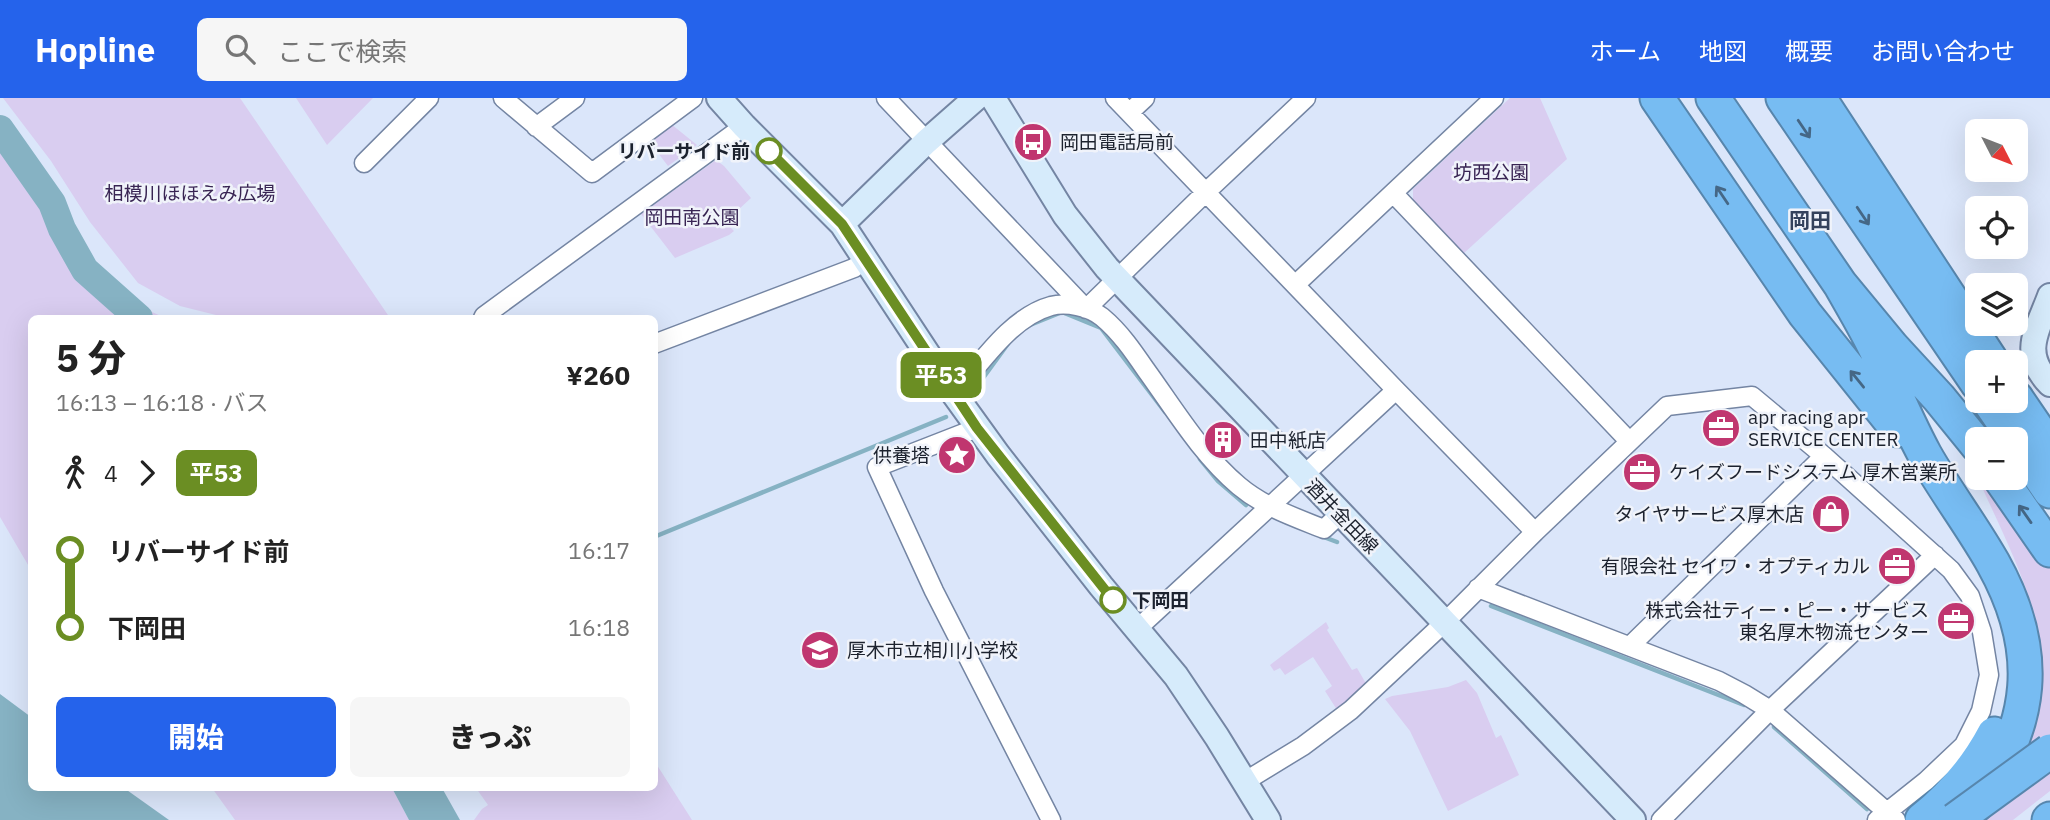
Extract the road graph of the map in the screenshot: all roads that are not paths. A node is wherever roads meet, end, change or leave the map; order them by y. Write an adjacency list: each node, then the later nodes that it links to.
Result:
1 (429, 98): 21 (street)
2 (503, 98): 19 (street)
3 (575, 98): 19 (street)
4 (693, 98): 19 (street)
5 (719, 98): 18 (street)
6 (886, 98): 20 (street)
7 (976, 98): 20 (street)
8 (993, 98): 27 (street, 酒井金田線)
9 (1115, 98): 17 (street)
10 (1145, 98): 17 (street)
11 (1306, 98): 22 (street)
12 (1494, 98): 23 (street)
13 (1657, 98): 47 (highway, one-way to 13)
14 (1713, 98): 28 (highway)
15 (1783, 98): 33 (highway, one-way to 33)
16 (1819, 98): 25 (highway)
17 (1130, 112): 22 (street)
18 (744, 126): 24 (street); 32 (street)
19 (536, 127)
20 (926, 142): 24 (street); 31 (street)
21 (364, 163)
22 (1205, 193): 27 (street); 29 (street)
23 (1394, 194): 29 (street); 43 (street)
24 (842, 224): 26 (street)
25 (1905, 228): 33 (highway); 35 (highway)
26 (866, 259): 34 (street); 40 (street)
27 (1118, 280): 31 (street); 46 (street, 酒井金田線)
28 (1840, 284): 42 (highway); 47 (highway)
29 (1295, 285): 39 (street)
30 (2050, 296): 38 (street)
31 (1086, 309): 40 (street); 50 (street)
32 (485, 315)
33 (1945, 336): 36 (highway); 37 (highway)
34 (658, 342)
35 (1984, 350)
36 (1965, 357)
37 (1965, 365)
38 (2050, 384)
39 (1395, 390): 46 (street); 52 (street)
40 (965, 409): 58 (street); 64 (street)
41 (2017, 420): 44 (highway); 49 (highway)
42 (1965, 430)
43 (1629, 441): 45 (street); 52 (street)
44 (2050, 448)
45 (1824, 456): 55 (street); 59 (street)
46 (1304, 477): 50 (street); 51 (street, 酒井金田線)
47 (1945, 489): 53 (highway)
48 (2008, 490): 54 (highway, one-way to 48)
49 (2050, 491)
50 (1270, 507): 51 (street); 58 (street)
51 (1340, 514): 57 (street, 酒井金田線)
52 (1535, 532): 56 (street)
53 (1975, 534): 68 (highway); 70 (highway)
54 (2050, 550)
55 (1935, 555): 60 (street); 63 (street)
56 (1478, 588): 57 (street); 59 (street)
57 (1444, 623): 62 (street); 66 (street, 酒井金田線)
58 (1137, 629): 62 (street)
59 (1630, 646): 60 (street)
60 (1770, 710): 63 (street); 67 (street)
61 (2050, 751): 69 (highway, bridge)
62 (1244, 782): 65 (street)
63 (1887, 817)
64 (1051, 820)
65 (1268, 820)
66 (1633, 820)
67 (1661, 820)
68 (1922, 820)
69 (1955, 820)
70 (1965, 820)

